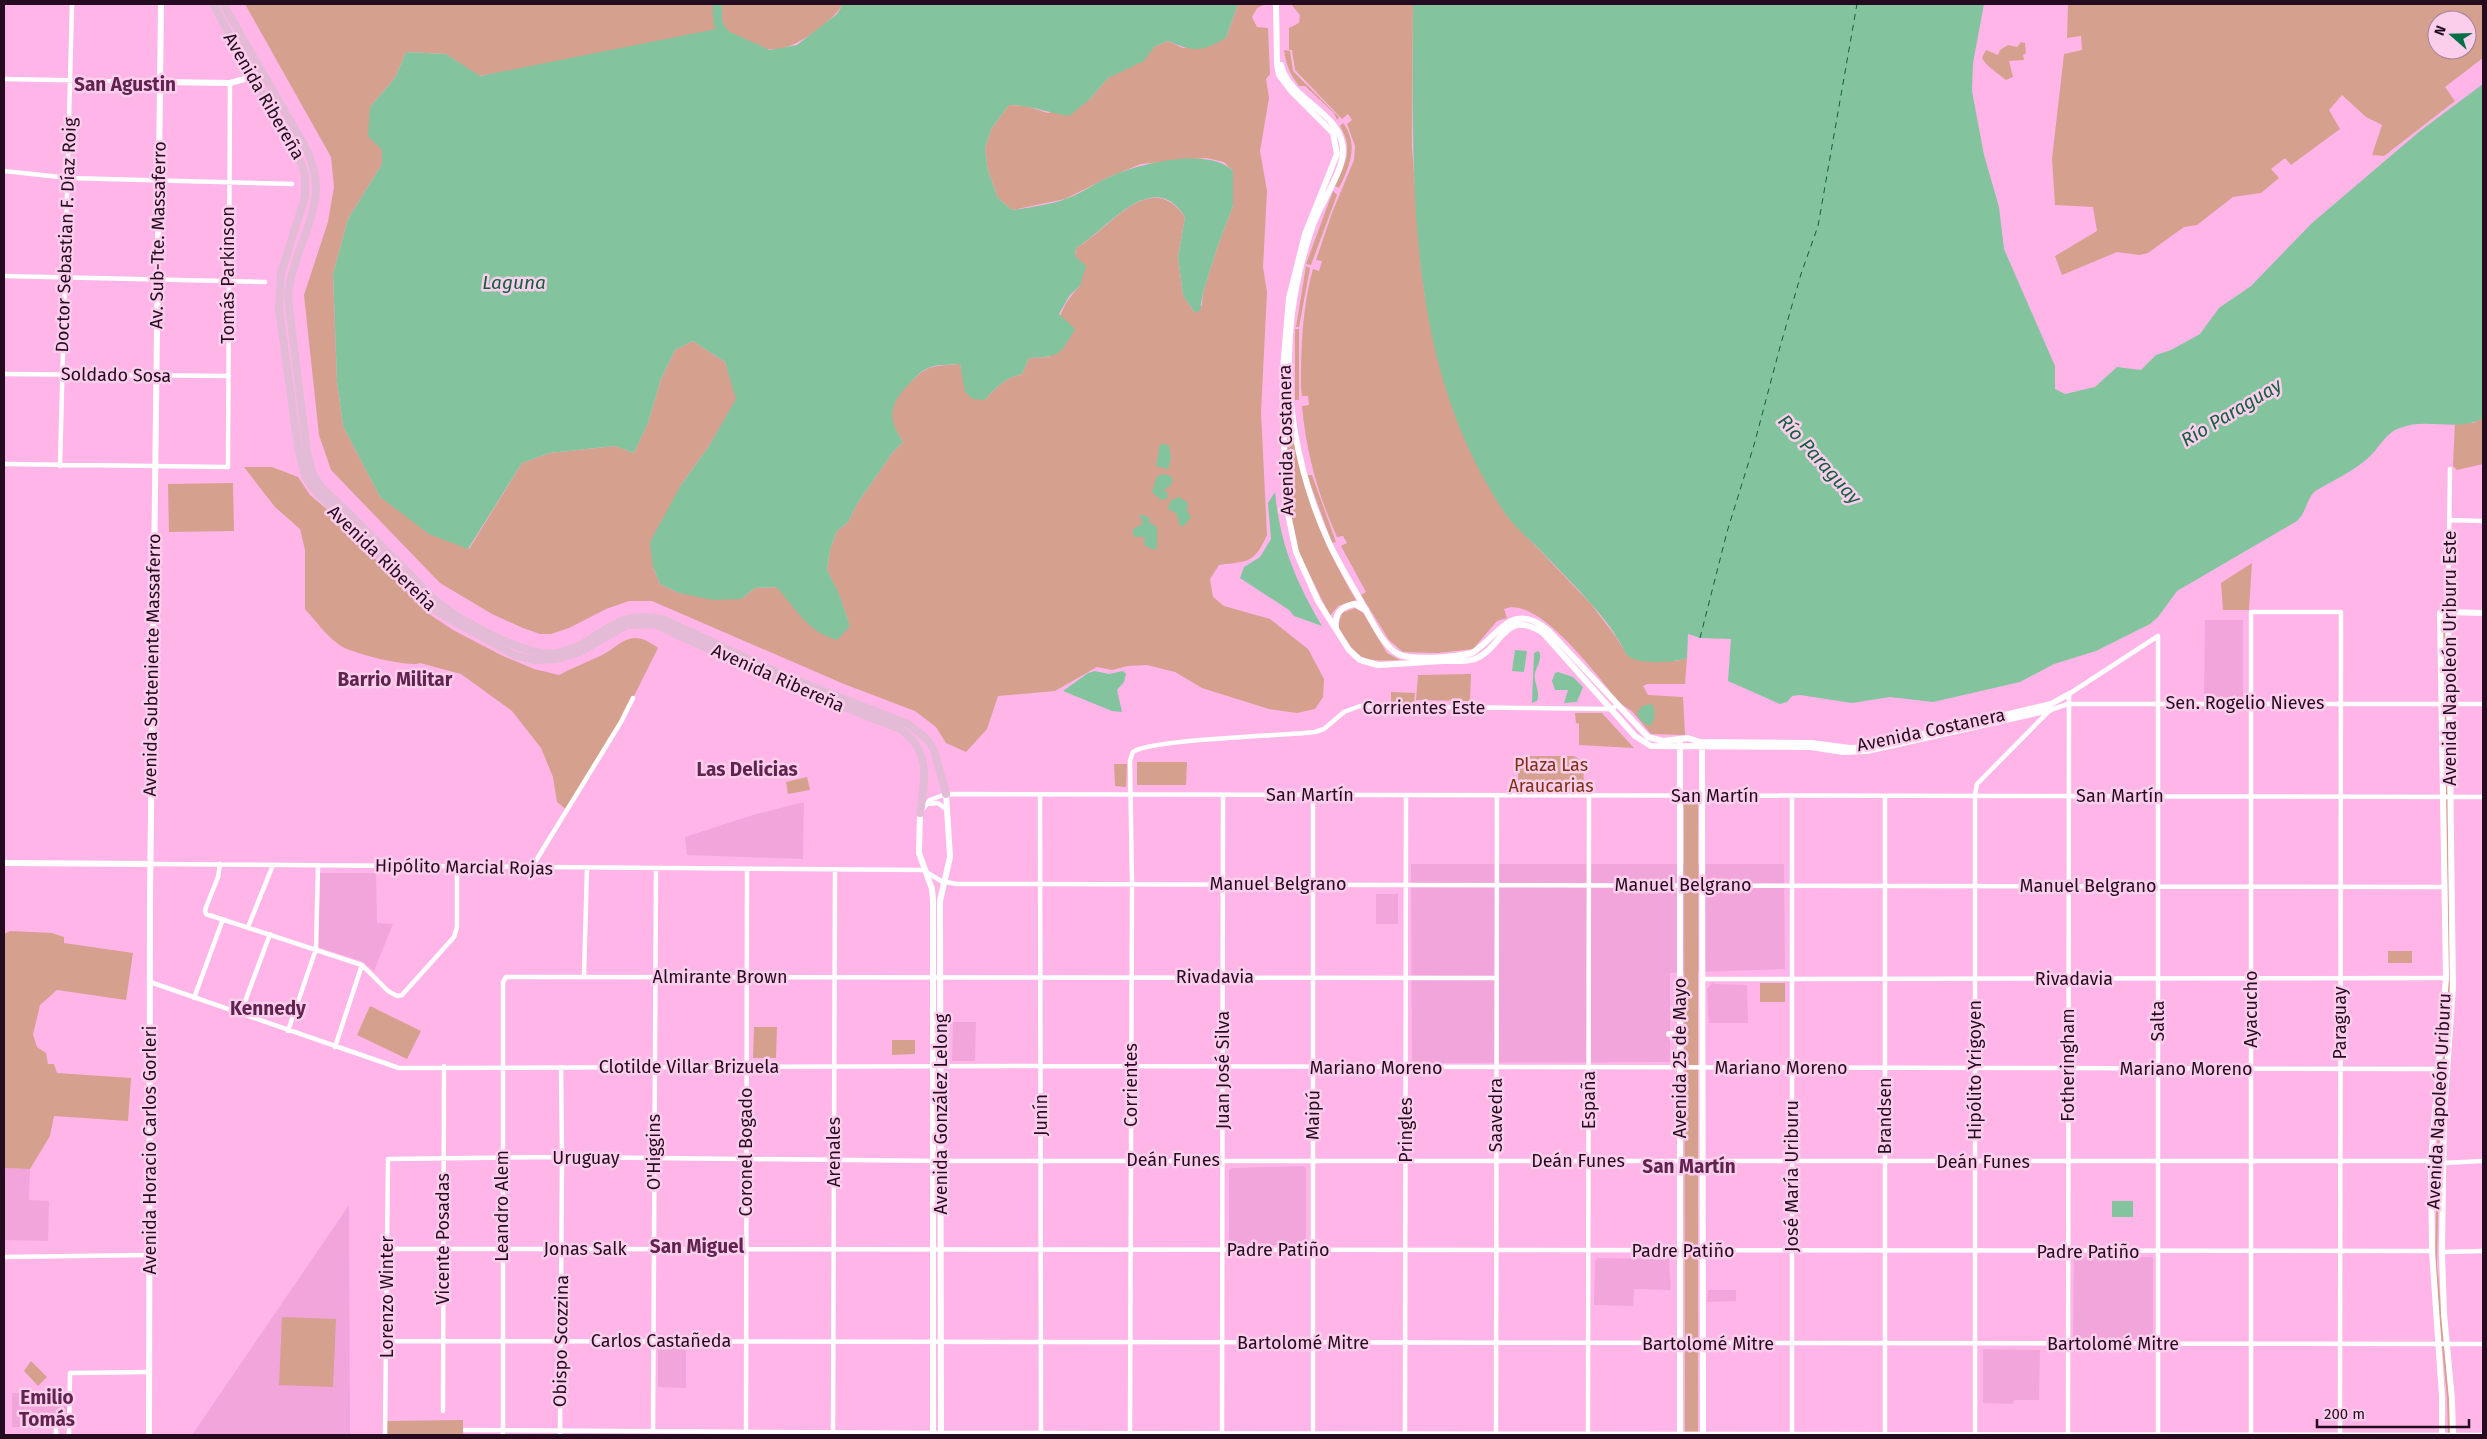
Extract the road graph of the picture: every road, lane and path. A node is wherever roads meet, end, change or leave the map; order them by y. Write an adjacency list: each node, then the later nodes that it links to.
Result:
1 (72, 4): 10 (street, Doctor Sebastian F. Díaz Roig)
2 (161, 4): 11 (main road, Av. Sub-Tte. Massaferro)
3 (212, 4): 8 (main road, Avenida Ribereña)
4 (223, 4): 7 (main road, Avenida Ribereña)
5 (1276, 4): 18 (main road, Avenida Costanera)
6 (1280, 4): 18 (main road, Avenida Costanera)
7 (263, 74): 8 (main road); 53 (main road, Avenida Ribereña)
8 (253, 78): 12 (main road); 74 (main road, Avenida Ribereña)
9 (4, 79): 10 (street)
10 (71, 81): 11 (street); 14 (street, Doctor Sebastian F. Díaz Roig)
11 (161, 82): 12 (main road); 15 (main road, Av. Sub-Tte. Massaferro)
12 (230, 82): 16 (street, Tomás Parkinson)
13 (4, 171): 14 (street)
14 (69, 178): 15 (street); 20 (street, Doctor Sebastian F. Díaz Roig)
15 (160, 180): 16 (street); 21 (main road, Av. Sub-Tte. Massaferro)
16 (229, 182): 17 (street); 22 (street, Tomás Parkinson)
17 (292, 184)
18 (1319, 204): 34 (main road, Avenida Costanera); 39 (main road, Avenida Costanera)
19 (4, 276): 20 (street)
20 (65, 278): 21 (street); 25 (street, Doctor Sebastian F. Díaz Roig)
21 (157, 281): 22 (street); 26 (main road, Av. Sub-Tte. Massaferro)
22 (228, 282): 23 (street); 27 (street, Tomás Parkinson)
23 (265, 282)
24 (4, 374): 25 (street, Soldado Sosa)
25 (62, 374): 26 (street, Soldado Sosa); 29 (street, Doctor Sebastian F. Díaz Roig)
26 (155, 376): 27 (street, Soldado Sosa); 30 (main road, Av. Sub-Tte. Massaferro)
27 (228, 376): 30 (street, Tomás Parkinson)
28 (4, 464): 29 (street)
29 (60, 466): 30 (street)
30 (154, 467): 76 (main road, Avenida Subteniente Massaferro)
31 (2450, 469): 32 (street, Avenida Napoleón Uriburu Este)
32 (2450, 520): 33 (street); 36 (street, Avenida Napoleón Uriburu Este)
33 (2483, 520)
34 (1366, 611): 39 (main road); 49 (main road, Avenida Costanera)
35 (2341, 612): 44 (street, Ayacucho); 45 (street, Paraguay)
36 (2448, 612): 37 (street); 38 (main road); 47 (main road, Avenida Napoleón Uriburu Este)
37 (2440, 613): 46 (main road, Avenida Napoleón Uriburu Este)
38 (2483, 613)
39 (1337, 631): 49 (main road, Avenida Costanera)
40 (2069, 694): 42 (street, Salta); 43 (street, Fotheringham); 52 (main road, Avenida Costanera)
41 (633, 698): 81 (street)
42 (2159, 703): 43 (street, Sen. Rogelio Nieves); 44 (street, Sen. Rogelio Nieves); 67 (street, Salta)
43 (2068, 704): 50 (street, Sen. Rogelio Nieves); 66 (street, Fotheringham)
44 (2251, 704): 45 (street, Sen. Rogelio Nieves); 68 (street, Ayacucho)
45 (2341, 704): 46 (street, Sen. Rogelio Nieves); 70 (street, Paraguay)
46 (2440, 704): 47 (street, Sen. Rogelio Nieves); 69 (main road, Avenida Napoleón Uriburu Este)
47 (2449, 704): 48 (street, Sen. Rogelio Nieves); 69 (main road, Avenida Napoleón Uriburu Este)
48 (2483, 704)
49 (1614, 707): 51 (main road, Avenida Costanera); 55 (street, Corrientes Este)
50 (2050, 710): 52 (main road, Avenida Costanera); 60 (street)
51 (1680, 744): 52 (main road, Avenida Costanera); 62 (main road, Avenida 25 de Mayo)
52 (1701, 744): 63 (main road, Avenida 25 de Mayo)
53 (946, 794): 54 (street, San Martín); 72 (street); 73 (main road, Avenida González Lelong)
54 (1040, 795): 55 (street, San Martín); 88 (street, Junín)
55 (1130, 795): 56 (street, San Martín); 89 (street, Corrientes)
56 (1223, 795): 57 (street, San Martín); 90 (street, Juan José Silva)
57 (1313, 795): 58 (street, San Martín); 91 (street, Maipú)
58 (1406, 795): 59 (street, San Martín); 92 (street, Pringles)
59 (1496, 795): 61 (street, San Martín); 93 (street, Saavedra)
60 (1975, 795): 65 (street, San Martín); 66 (street, San Martín); 99 (street, Hipólito Yrigoyen)
61 (1589, 796): 62 (street, San Martín); 95 (street, España)
62 (1680, 796): 63 (street, San Martín); 96 (main road, Avenida 25 de Mayo)
63 (1702, 796): 64 (street, San Martín); 97 (main road, Avenida 25 de Mayo)
64 (1792, 796): 65 (street, San Martín); 94 (street, José María Uriburu)
65 (1886, 796): 98 (street, Brandsen)
66 (2068, 796): 67 (street, San Martín); 100 (street, Fotheringham)
67 (2158, 796): 68 (street, San Martín); 103 (street, Salta)
68 (2251, 796): 70 (street, San Martín); 101 (street, Ayacucho)
69 (2447, 796): 70 (street, San Martín); 71 (street, San Martín); 104 (main road, Avenida Napoleón Uriburu); 164 (main road, Avenida Napoleón Uriburu)
70 (2340, 797): 102 (street, Paraguay)
71 (2483, 797)
72 (925, 805): 73 (street); 74 (street)
73 (948, 810): 87 (main road, Avenida González Lelong)
74 (920, 813): 86 (main road, Avenida González Lelong)
75 (4, 863): 76 (main road, Hipólito Marcial Rojas)
76 (151, 864): 77 (street, Hipólito Marcial Rojas); 133 (main road, Avenida Horacio Carlos Gorleri)
77 (220, 864): 78 (street, Hipólito Marcial Rojas); 106 (street)
78 (273, 865): 79 (street, Hipólito Marcial Rojas); 107 (street)
79 (318, 865): 80 (street, Hipólito Marcial Rojas); 109 (street)
80 (457, 867): 81 (street, Hipólito Marcial Rojas); 110 (street)
81 (532, 867): 82 (street, Hipólito Marcial Rojas)
82 (587, 868): 83 (street, Hipólito Marcial Rojas); 111 (street)
83 (656, 868): 84 (street, Hipólito Marcial Rojas); 113 (street, O'Higgins)
84 (747, 869): 85 (street, Hipólito Marcial Rojas); 114 (street, Coronel Bogado)
85 (835, 869): 86 (street, Hipólito Marcial Rojas); 115 (street, Arenales)
86 (923, 870): 87 (street, Manuel Belgrano); 105 (main road, Avenida González Lelong)
87 (946, 882): 88 (street, Manuel Belgrano); 105 (main road, Avenida González Lelong)
88 (1041, 884): 89 (street, Manuel Belgrano); 120 (street, Junín)
89 (1132, 884): 90 (street, Manuel Belgrano); 118 (street, Corrientes)
90 (1223, 884): 91 (street, Manuel Belgrano); 121 (street, Juan José Silva)
91 (1314, 884): 92 (street, Manuel Belgrano); 119 (street, Maipú)
92 (1407, 884): 93 (street, Manuel Belgrano); 122 (street, Pringles)
93 (1496, 884): 95 (street, Manuel Belgrano); 123 (street, Saavedra)
94 (1792, 884): 97 (street, Manuel Belgrano); 98 (street, Manuel Belgrano); 126 (street, José María Uriburu)
95 (1588, 885): 96 (street, Manuel Belgrano); 153 (street, España)
96 (1680, 885): 97 (street, Manuel Belgrano); 138 (main road, Avenida 25 de Mayo)
97 (1702, 885): 125 (main road, Avenida 25 de Mayo)
98 (1885, 885): 99 (street, Manuel Belgrano); 127 (street, Brandsen)
99 (1976, 885): 100 (street, Manuel Belgrano); 128 (street, Hipólito Yrigoyen)
100 (2068, 886): 103 (street, Manuel Belgrano); 129 (street, Fotheringham)
101 (2250, 886): 102 (street, Manuel Belgrano); 103 (street, Manuel Belgrano); 131 (street, Ayacucho)
102 (2341, 886): 104 (street, Manuel Belgrano); 132 (street, Paraguay)
103 (2157, 887): 130 (street, Salta)
104 (2445, 887): 124 (main road, Avenida Napoleón Uriburu)
105 (937, 907): 116 (main road, Avenida González Lelong); 117 (main road, Avenida González Lelong)
106 (222, 919): 107 (street); 134 (street)
107 (248, 927): 108 (street)
108 (270, 934): 109 (street); 135 (street)
109 (316, 949): 110 (street); 136 (street)
110 (362, 965): 139 (street)
111 (584, 976): 112 (street, Almirante Brown); 113 (street, Almirante Brown)
112 (506, 977): 141 (street, Leandro Alem)
113 (654, 977): 114 (street, Almirante Brown); 145 (street, O'Higgins)
114 (746, 977): 115 (street, Almirante Brown); 146 (street, Coronel Bogado)
115 (835, 977): 116 (street, Almirante Brown); 147 (street, Arenales)
116 (934, 977): 117 (street, Rivadavia); 148 (main road, Avenida González Lelong)
117 (941, 977): 120 (street, Rivadavia); 148 (main road, Avenida González Lelong)
118 (1131, 977): 120 (street, Rivadavia); 121 (street, Rivadavia); 143 (street, Corrientes)
119 (1313, 977): 121 (street, Rivadavia); 122 (street, Rivadavia); 150 (street, Maipú)
120 (1041, 978): 142 (street, Junín)
121 (1223, 978): 149 (street, Juan José Silva)
122 (1406, 978): 123 (street, Rivadavia); 151 (street, Pringles)
123 (1496, 978): 152 (street, Saavedra)
124 (2446, 978): 132 (street, Rivadavia); 163 (main road, Avenida Napoleón Uriburu)
125 (1702, 979): 126 (street, Rivadavia); 155 (main road, Avenida 25 de Mayo)
126 (1792, 979): 127 (street, Rivadavia); 156 (street, José María Uriburu)
127 (1885, 979): 128 (street, Rivadavia); 157 (street, Brandsen)
128 (1975, 979): 129 (street, Rivadavia); 158 (street, Hipólito Yrigoyen)
129 (2068, 979): 130 (street, Rivadavia); 159 (street, Fotheringham)
130 (2158, 979): 131 (street, Rivadavia); 160 (street, Salta)
131 (2251, 979): 132 (street, Rivadavia); 161 (street, Ayacucho)
132 (2340, 980): 162 (street, Paraguay)
133 (150, 982): 134 (street, Clotilde Villar Brizuela); 220 (main road, Avenida Horacio Carlos Gorleri)
134 (194, 998): 135 (street, Clotilde Villar Brizuela)
135 (240, 1015): 136 (street, Clotilde Villar Brizuela)
136 (288, 1032): 139 (street, Clotilde Villar Brizuela)
137 (1670, 1034): 138 (main road)
138 (1680, 1034): 154 (main road, Avenida 25 de Mayo)
139 (335, 1047): 140 (street, Clotilde Villar Brizuela)
140 (444, 1066): 141 (street, Clotilde Villar Brizuela); 166 (street, Vicente Posadas)
141 (502, 1066): 144 (street, Clotilde Villar Brizuela); 167 (street, Leandro Alem)
142 (1041, 1066): 143 (street, Mariano Moreno); 148 (street, Mariano Moreno); 176 (street, Junín)
143 (1132, 1066): 149 (street, Mariano Moreno); 173 (street, Corrientes)
144 (561, 1067): 145 (street, Clotilde Villar Brizuela); 165 (street, Obispo Scozzina)
145 (654, 1067): 146 (street, Clotilde Villar Brizuela); 168 (street, O'Higgins)
146 (746, 1067): 147 (street, Clotilde Villar Brizuela); 170 (street, Coronel Bogado)
147 (834, 1067): 148 (street, Clotilde Villar Brizuela); 171 (street, Arenales)
148 (937, 1067): 172 (main road, Avenida González Lelong)
149 (1222, 1068): 150 (street, Mariano Moreno); 177 (street, Juan José Silva)
150 (1314, 1068): 151 (street, Mariano Moreno); 174 (street, Maipú)
151 (1407, 1068): 152 (street, Mariano Moreno); 178 (street, Pringles)
152 (1496, 1068): 153 (street, Mariano Moreno); 175 (street, Saavedra)
153 (1588, 1068): 154 (street, Mariano Moreno); 179 (street, España)
154 (1680, 1068): 155 (street, Mariano Moreno); 180 (main road, Avenida 25 de Mayo)
155 (1703, 1068): 156 (street, Mariano Moreno); 181 (main road, Avenida 25 de Mayo)
156 (1792, 1068): 157 (street, Mariano Moreno); 184 (street, José María Uriburu)
157 (1885, 1068): 158 (street, Mariano Moreno); 185 (street, Brandsen)
158 (1974, 1068): 159 (street, Mariano Moreno); 186 (street, Hipólito Yrigoyen)
159 (2068, 1068): 160 (street, Mariano Moreno); 187 (street, Fotheringham)
160 (2158, 1068): 161 (street, Mariano Moreno); 182 (street, Salta)
161 (2251, 1069): 162 (street, Mariano Moreno); 188 (street, Ayacucho)
162 (2340, 1069): 163 (street, Mariano Moreno); 189 (street, Paraguay)
163 (2440, 1069): 164 (street, Mariano Moreno); 190 (main road, Avenida Napoleón Uriburu)
164 (2448, 1069): 191 (main road, Avenida Napoleón Uriburu)
165 (562, 1157): 167 (street, Uruguay); 168 (street, Uruguay); 195 (street, Obispo Scozzina)
166 (444, 1158): 167 (street, Uruguay); 169 (street, Uruguay); 193 (street, Vicente Posadas)
167 (502, 1158): 194 (street, Leandro Alem)
168 (654, 1158): 170 (street, Uruguay); 196 (street, O'Higgins)
169 (388, 1159): 192 (street, Lorenzo Winter)
170 (746, 1159): 171 (street, Uruguay); 197 (street, Coronel Bogado)
171 (834, 1160): 172 (street, Uruguay); 198 (street, Arenales)
172 (937, 1160): 176 (street, Deán Funes); 199 (main road, Avenida González Lelong); 200 (main road, Avenida González Lelong)
173 (1131, 1160): 176 (street, Deán Funes); 177 (street, Deán Funes); 202 (street, Corrientes)
174 (1313, 1160): 177 (street, Deán Funes); 178 (street, Deán Funes); 204 (street, Maipú)
175 (1496, 1160): 178 (street, Deán Funes); 179 (street, Deán Funes); 206 (street, Saavedra)
176 (1041, 1161): 201 (street, Junín)
177 (1222, 1161): 203 (street, Juan José Silva)
178 (1406, 1161): 205 (street, Pringles)
179 (1588, 1161): 180 (street, Deán Funes); 207 (street, España)
180 (1680, 1161): 181 (street, Deán Funes); 208 (main road, Avenida 25 de Mayo)
181 (1703, 1161): 184 (street, Deán Funes); 209 (main road, Avenida 25 de Mayo)
182 (2157, 1161): 187 (street, Deán Funes); 188 (street, Deán Funes); 216 (street, Salta)
183 (2483, 1161): 191 (street)
184 (1792, 1162): 185 (street, Deán Funes); 210 (street, José María Uriburu)
185 (1885, 1162): 186 (street, Deán Funes); 211 (street, Brandsen)
186 (1975, 1162): 187 (street, Deán Funes); 212 (street, Hipólito Yrigoyen)
187 (2069, 1162): 215 (street, Fotheringham)
188 (2250, 1162): 189 (street, Deán Funes); 217 (street, Ayacucho)
189 (2340, 1162): 190 (street, Deán Funes); 218 (street, Paraguay)
190 (2431, 1162): 213 (main road, Avenida Napoleón Uriburu)
191 (2443, 1163): 219 (main road, Avenida Napoleón Uriburu)
192 (387, 1249): 193 (street, Jonas Salk); 225 (street, Lorenzo Winter)
193 (443, 1249): 194 (street, Jonas Salk); 222 (street, Vicente Posadas)
194 (502, 1249): 195 (street, Jonas Salk); 223 (street, Leandro Alem)
195 (562, 1249): 196 (street, Jonas Salk); 224 (street, Obispo Scozzina)
196 (654, 1249): 197 (street, Jonas Salk); 226 (street, O'Higgins)
197 (746, 1249): 198 (street, Jonas Salk); 227 (street, Coronel Bogado)
198 (834, 1249): 199 (street, Jonas Salk); 228 (street, Arenales)
199 (934, 1250): 200 (street, Padre Patiño); 229 (main road, Avenida González Lelong)
200 (942, 1250): 201 (street, Padre Patiño); 232 (main road, Avenida González Lelong)
201 (1041, 1250): 202 (street, Padre Patiño); 230 (street, Junín)
202 (1131, 1250): 203 (street, Padre Patiño); 231 (street, Corrientes)
203 (1222, 1250): 204 (street, Padre Patiño); 233 (street, Juan José Silva)
204 (1313, 1250): 205 (street, Padre Patiño); 234 (street, Maipú)
205 (1407, 1250): 206 (street, Padre Patiño); 235 (street, Pringles)
206 (1496, 1250): 207 (street, Padre Patiño); 236 (street, Saavedra)
207 (1588, 1250): 208 (street, Padre Patiño); 237 (street, España)
208 (1680, 1251): 209 (street, Padre Patiño); 238 (main road, Avenida 25 de Mayo)
209 (1703, 1251): 210 (street, Padre Patiño); 239 (main road, Avenida 25 de Mayo)
210 (1793, 1251): 211 (street, Padre Patiño); 240 (street, José María Uriburu)
211 (1885, 1251): 212 (street, Padre Patiño); 241 (street, Brandsen)
212 (1975, 1251): 215 (street, Padre Patiño); 242 (street, Hipólito Yrigoyen)
213 (2432, 1251): 218 (street, Padre Patiño); 246 (main road, Avenida Napoleón Uriburu)
214 (2483, 1251): 219 (street)
215 (2069, 1252): 216 (street, Padre Patiño); 243 (street, Fotheringham)
216 (2158, 1252): 217 (street, Padre Patiño); 244 (street, Salta)
217 (2252, 1252): 218 (street, Padre Patiño); 245 (street, Ayacucho)
218 (2341, 1252): 249 (street, Paraguay)
219 (2442, 1252): 247 (main road, Avenida Napoleón Uriburu)
220 (150, 1255): 221 (street); 250 (main road, Avenida Horacio Carlos Gorleri)
221 (4, 1257)
222 (443, 1340): 223 (street, Carlos Castañeda); 225 (street, Carlos Castañeda); 251 (street, Vicente Posadas)
223 (501, 1340): 224 (street, Carlos Castañeda); 253 (street, Leandro Alem)
224 (562, 1340): 226 (street, Carlos Castañeda); 254 (street, Obispo Scozzina)
225 (387, 1341): 273 (street, Lorenzo Winter)
226 (654, 1341): 227 (street, Carlos Castañeda); 255 (street, O'Higgins)
227 (746, 1341): 228 (street, Carlos Castañeda); 256 (street, Coronel Bogado)
228 (833, 1342): 229 (street, Carlos Castañeda); 257 (street, Arenales)
229 (934, 1342): 232 (street, Bartolomé Mitre); 258 (main road, Avenida González Lelong)
230 (1040, 1342): 231 (street, Bartolomé Mitre); 232 (street, Bartolomé Mitre); 260 (street, Junín)
231 (1130, 1342): 233 (street, Bartolomé Mitre); 261 (street, Corrientes)
232 (941, 1343): 259 (main road, Avenida González Lelong)
233 (1222, 1343): 234 (street, Bartolomé Mitre); 262 (street, Juan José Silva)
234 (1313, 1343): 235 (street, Bartolomé Mitre); 263 (street, Maipú)
235 (1406, 1343): 236 (street, Bartolomé Mitre); 264 (street, Pringles)
236 (1496, 1343): 237 (street, Bartolomé Mitre); 265 (street, Saavedra)
237 (1588, 1344): 238 (street, Bartolomé Mitre); 266 (street, España)
238 (1680, 1344): 239 (street, Bartolomé Mitre); 267 (main road, Avenida 25 de Mayo)
239 (1703, 1344): 240 (street, Bartolomé Mitre); 268 (main road, Avenida 25 de Mayo)
240 (1792, 1344): 241 (street, Bartolomé Mitre); 269 (street, José María Uriburu)
241 (1885, 1344): 242 (street, Bartolomé Mitre); 274 (street, Brandsen)
242 (1975, 1344): 243 (street, Bartolomé Mitre); 270 (street, Hipólito Yrigoyen)
243 (2068, 1344): 244 (street, Bartolomé Mitre); 275 (street, Fotheringham)
244 (2158, 1344): 245 (street, Bartolomé Mitre); 276 (street, Salta)
245 (2250, 1344): 249 (street, Bartolomé Mitre); 277 (street, Ayacucho)
246 (2437, 1344): 247 (street, Bartolomé Mitre); 249 (street, Bartolomé Mitre); 279 (main road, Avenida Napoleón Uriburu)
247 (2447, 1344): 248 (street, Bartolomé Mitre); 280 (main road, Avenida Napoleón Uriburu)
248 (2483, 1344)
249 (2340, 1345): 278 (street, Paraguay)
250 (150, 1372): 271 (street); 272 (main road, Avenida Horacio Carlos Gorleri)
251 (443, 1411)
252 (465, 1430): 253 (street)
253 (502, 1433): 254 (street)
254 (560, 1433): 255 (street)
255 (653, 1433): 256 (street)
256 (746, 1434): 257 (street)
257 (833, 1434): 258 (street)
258 (933, 1434): 259 (street)
259 (941, 1434): 260 (street)
260 (1041, 1434): 261 (street)
261 (1130, 1434): 262 (street)
262 (1222, 1434): 263 (street)
263 (1313, 1434): 264 (street)
264 (1405, 1434): 265 (street)
265 (1496, 1434): 266 (street)
266 (1588, 1434): 267 (street)
267 (1680, 1434): 268 (street)
268 (1703, 1434): 269 (street)
269 (1792, 1434): 274 (street)
270 (1976, 1434): 274 (street); 275 (street)
271 (69, 1435)
272 (149, 1435)
273 (385, 1435)
274 (1885, 1435)
275 (2068, 1435): 276 (street)
276 (2158, 1435): 277 (street)
277 (2250, 1435): 278 (street)
278 (2340, 1435): 279 (street)
279 (2442, 1435): 280 (street)
280 (2452, 1435): 281 (street)
281 (2483, 1435)

